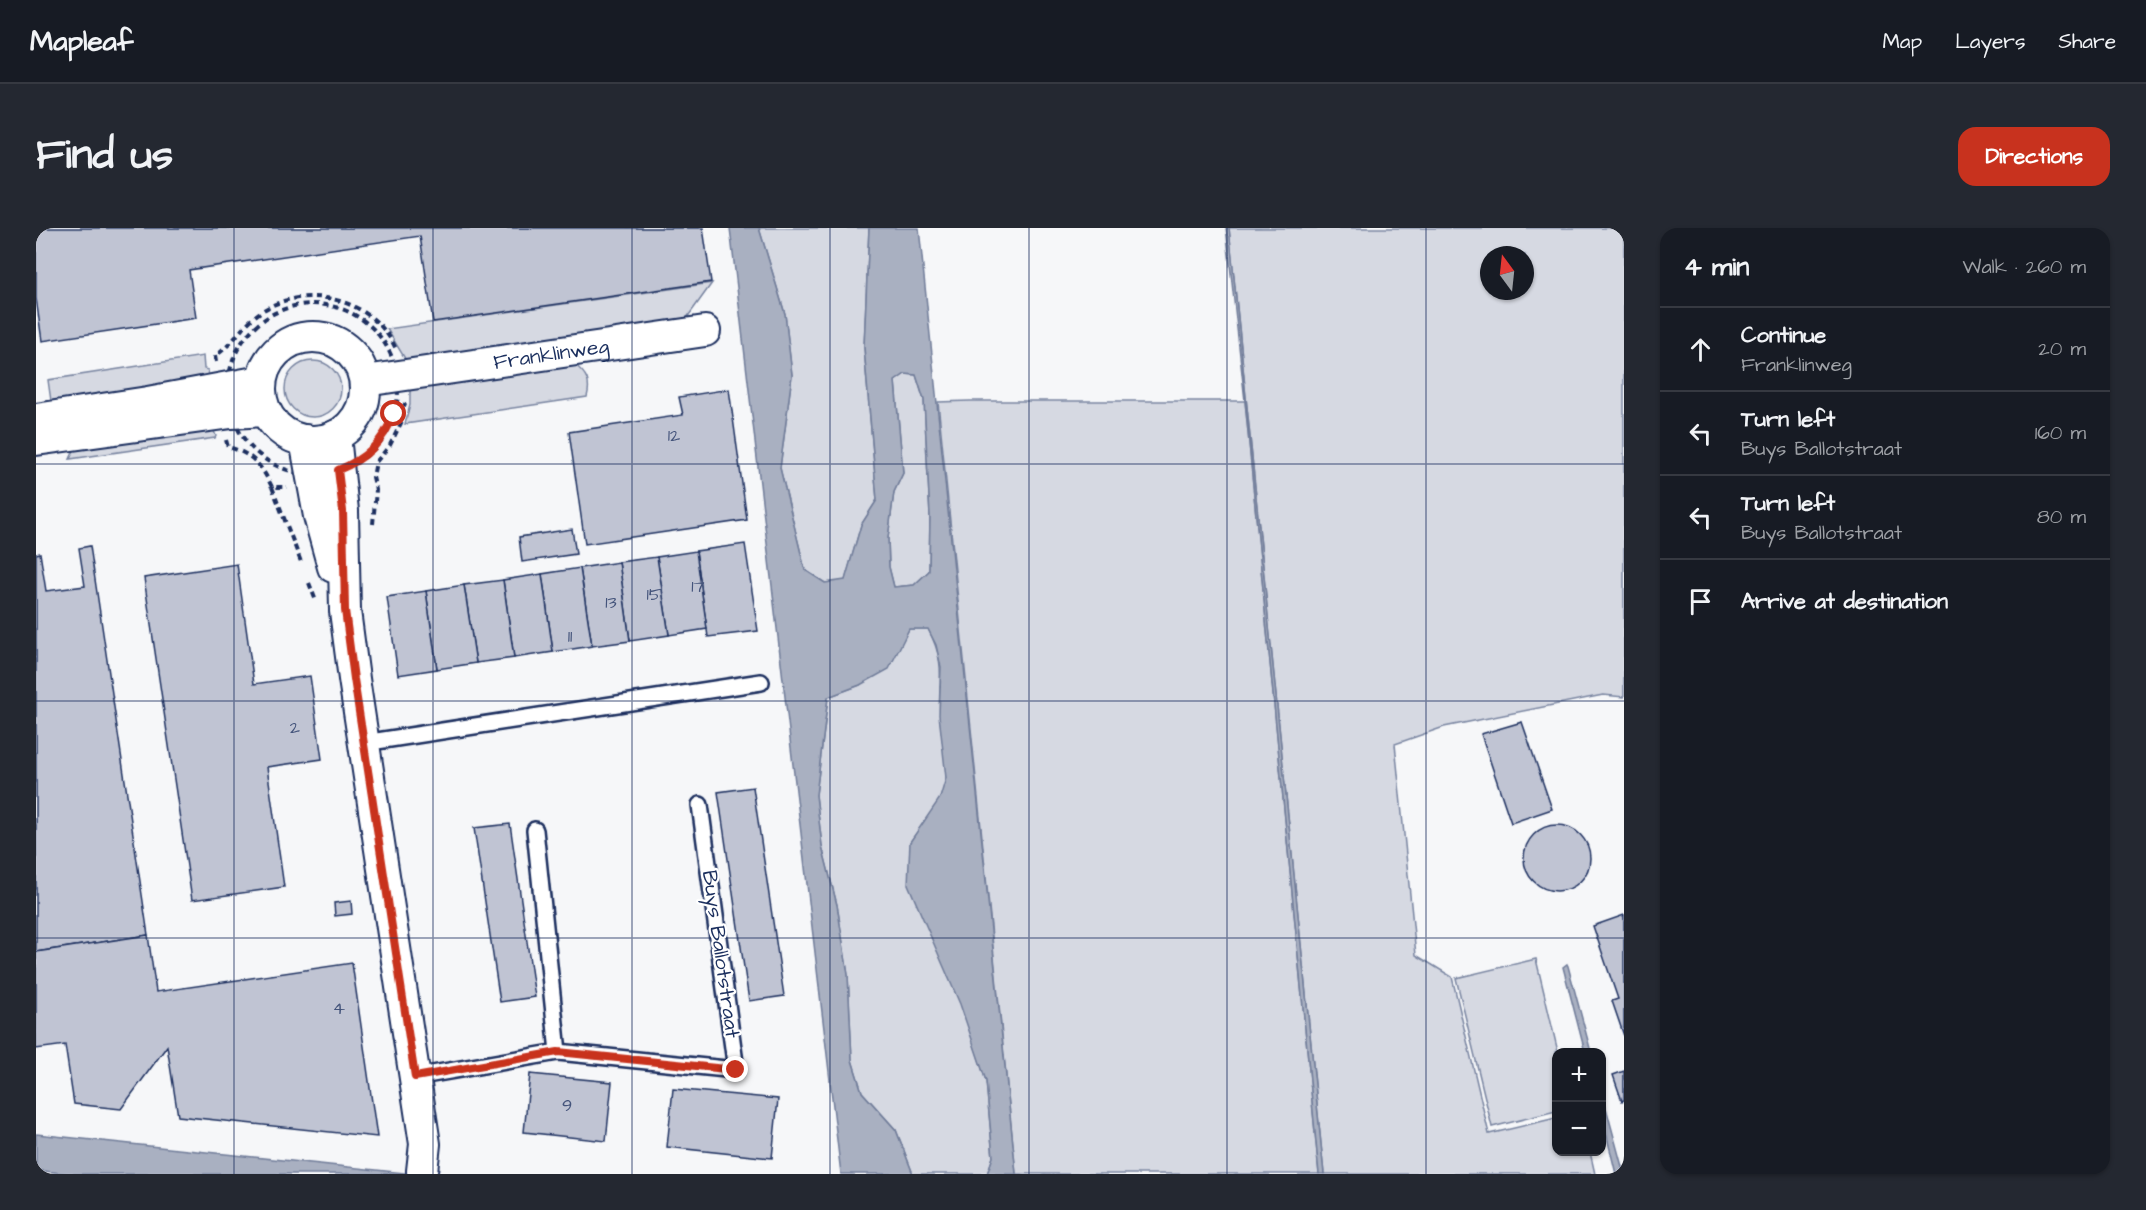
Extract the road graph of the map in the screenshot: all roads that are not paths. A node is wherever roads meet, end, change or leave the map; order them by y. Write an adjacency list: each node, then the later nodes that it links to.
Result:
1 (705, 331): 3 (street, Franklinweg)
2 (261, 381): 3 (street); 4 (street); 5 (street)
3 (365, 381): 7 (street)
4 (229, 401): 5 (street); 6 (street)
5 (266, 411): 8 (street)
6 (40, 429)
7 (335, 436): 8 (street); 9 (street)
8 (305, 440): 9 (street)
9 (325, 472): 11 (street)
10 (761, 682): 11 (lane)
11 (364, 744): 15 (street)
12 (700, 805): 14 (lane, Buys Ballotstraat)
13 (534, 830): 14 (lane)
14 (558, 1052): 15 (lane, Buys Ballotstraat)
15 (415, 1077): 16 (street)
16 (422, 1172)

